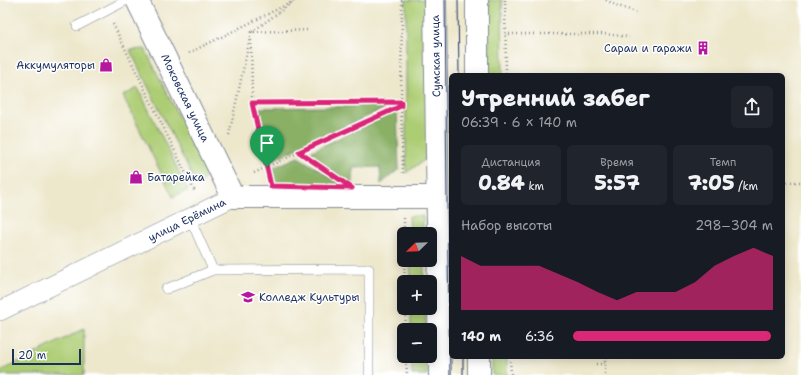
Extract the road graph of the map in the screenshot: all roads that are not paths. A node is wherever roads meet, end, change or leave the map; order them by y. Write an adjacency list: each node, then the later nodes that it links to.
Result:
1 (127, 0): 5 (lane)
2 (137, 0): 7 (main road, Моковская улица)
3 (435, 0): 8 (main road, Сумская улица)
4 (476, 0): 6 (main road)
5 (77, 26)
6 (477, 73)
7 (233, 197): 8 (main road, улица Ерёмина); 9 (street, улица Ерёмина)
8 (437, 197): 15 (main road, Сумская улица)
9 (190, 218): 10 (lane); 12 (street, улица Ерёмина)
10 (213, 270): 11 (lane); 14 (lane)
11 (166, 289)
12 (0, 311)
13 (479, 359): 16 (main road)
14 (369, 375)
15 (440, 375)
16 (479, 375)

